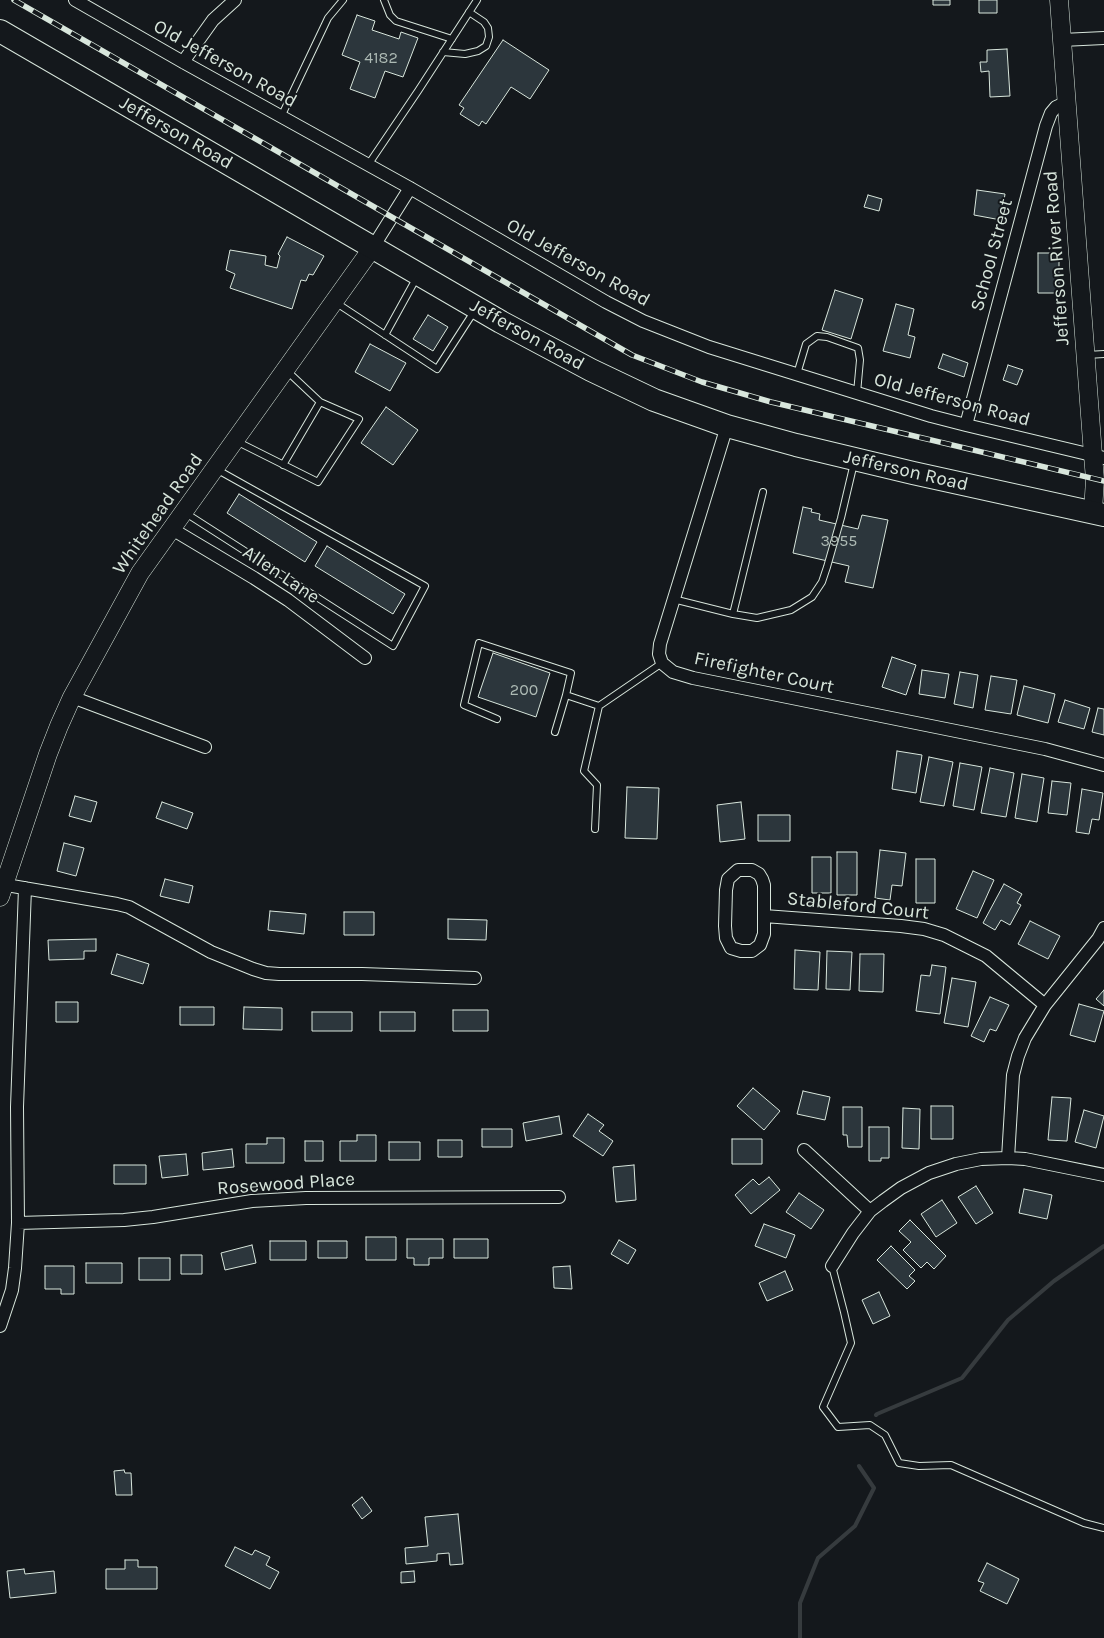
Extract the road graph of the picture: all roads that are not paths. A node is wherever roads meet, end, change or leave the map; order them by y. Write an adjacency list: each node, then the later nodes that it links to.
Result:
1 (75, 0): 13 (street, Old Jefferson Road)
2 (235, 0): 13 (street)
3 (343, 0): 15 (lane)
4 (384, 0): 10 (lane)
5 (477, 0): 7 (lane)
6 (1059, 0): 11 (main road, Jefferson River Road)
7 (469, 12): 10 (lane); 12 (lane)
8 (0, 31): 18 (highway, Jefferson Road)
9 (1104, 38): 11 (street)
10 (452, 39): 12 (lane)
11 (1062, 40): 14 (main road, Jefferson River Road)
12 (443, 52): 16 (lane)
13 (183, 62): 15 (street, Old Jefferson Road)
14 (1066, 102): 24 (main road, Jefferson River Road); 30 (street, School Street)
15 (281, 117): 16 (street, Old Jefferson Road)
16 (368, 165): 17 (street, Old Jefferson Road)
17 (410, 188): 18 (street, Whitehead Road); 26 (street, Old Jefferson Road)
18 (373, 247): 19 (highway, Jefferson Road); 20 (main road, Whitehead Road)
19 (419, 274): 21 (highway, Jefferson Road); 22 (lane)
20 (334, 301): 22 (lane); 25 (main road, Whitehead Road)
21 (477, 308): 22 (lane); 29 (highway, Jefferson Road)
22 (385, 335)
23 (1104, 354): 24 (lane)
24 (1086, 355): 32 (main road, Jefferson River Road)
25 (286, 369): 28 (lane); 31 (main road, Whitehead Road)
26 (798, 374): 27 (street, Old Jefferson Road); 27 (lane)
27 (857, 393): 30 (street, Old Jefferson Road)
28 (320, 402): 34 (lane); 34 (lane)
29 (727, 426): 33 (highway, Jefferson Road); 40 (street)
30 (966, 426): 32 (street, Old Jefferson Road)
31 (235, 440): 34 (lane); 35 (main road, Whitehead Road)
32 (1098, 457): 38 (main road, Jefferson River Road)
33 (854, 459): 38 (highway, Jefferson Road); 41 (lane)
34 (283, 465)
35 (215, 468): 37 (main road, Whitehead Road); 37 (lane)
36 (763, 492): 41 (lane)
37 (184, 512): 39 (main road, Whitehead Road)
38 (1099, 513)
39 (172, 529): 42 (street, Allen Lane); 45 (main road, Whitehead Road)
40 (674, 599): 41 (lane); 43 (street)
41 (733, 614)
42 (365, 658)
43 (662, 663): 46 (lane); 50 (street, Firefighter Court)
44 (566, 694): 46 (lane); 47 (lane); 48 (lane)
45 (72, 697): 49 (street); 52 (main road, Whitehead Road)
46 (599, 706): 51 (lane)
47 (497, 719)
48 (555, 732)
49 (205, 747)
50 (1104, 765)
51 (595, 829)
52 (1, 888): 53 (street)
53 (25, 888): 56 (street); 63 (street)
54 (764, 916): 54 (street, Stableford Court); 57 (street, Stableford Court)
55 (1102, 936): 57 (street)
56 (475, 978)
57 (1046, 1005): 59 (street)
58 (804, 1150): 62 (street)
59 (1008, 1158): 60 (street); 62 (street)
60 (1104, 1175)
61 (559, 1197): 63 (street, Rosewood Place)
62 (870, 1211): 64 (street)
63 (18, 1223): 65 (street)
64 (832, 1266): 66 (lane)
65 (0, 1326)
66 (1104, 1528)

